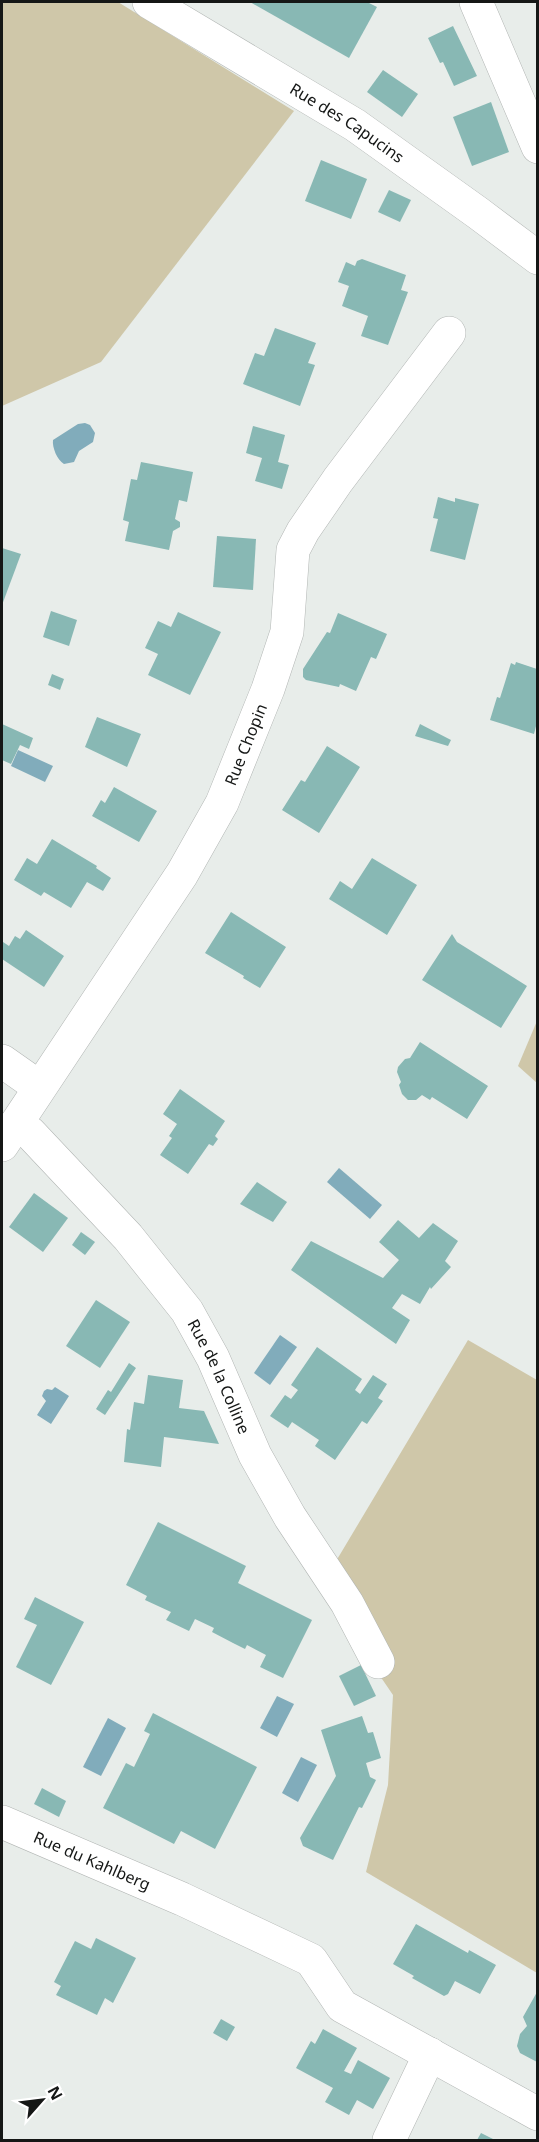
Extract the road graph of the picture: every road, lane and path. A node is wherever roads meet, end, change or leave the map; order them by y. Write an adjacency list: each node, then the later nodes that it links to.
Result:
1 (148, 2): 4 (street, Rue des Capucins)
2 (476, 2): 3 (street)
3 (537, 147)
4 (537, 258)
5 (449, 333): 7 (street, Rue Chopin)
6 (2, 1061): 7 (street)
7 (39, 1088): 8 (street, Rue Chopin)
8 (9, 1134): 9 (street, Rue de la Colline)
9 (378, 1662)
10 (2, 1822): 11 (street, Rue du Kahlberg)
11 (430, 2054): 12 (street, Rue du Kahlberg); 13 (street)
12 (537, 2114)
13 (389, 2140)

